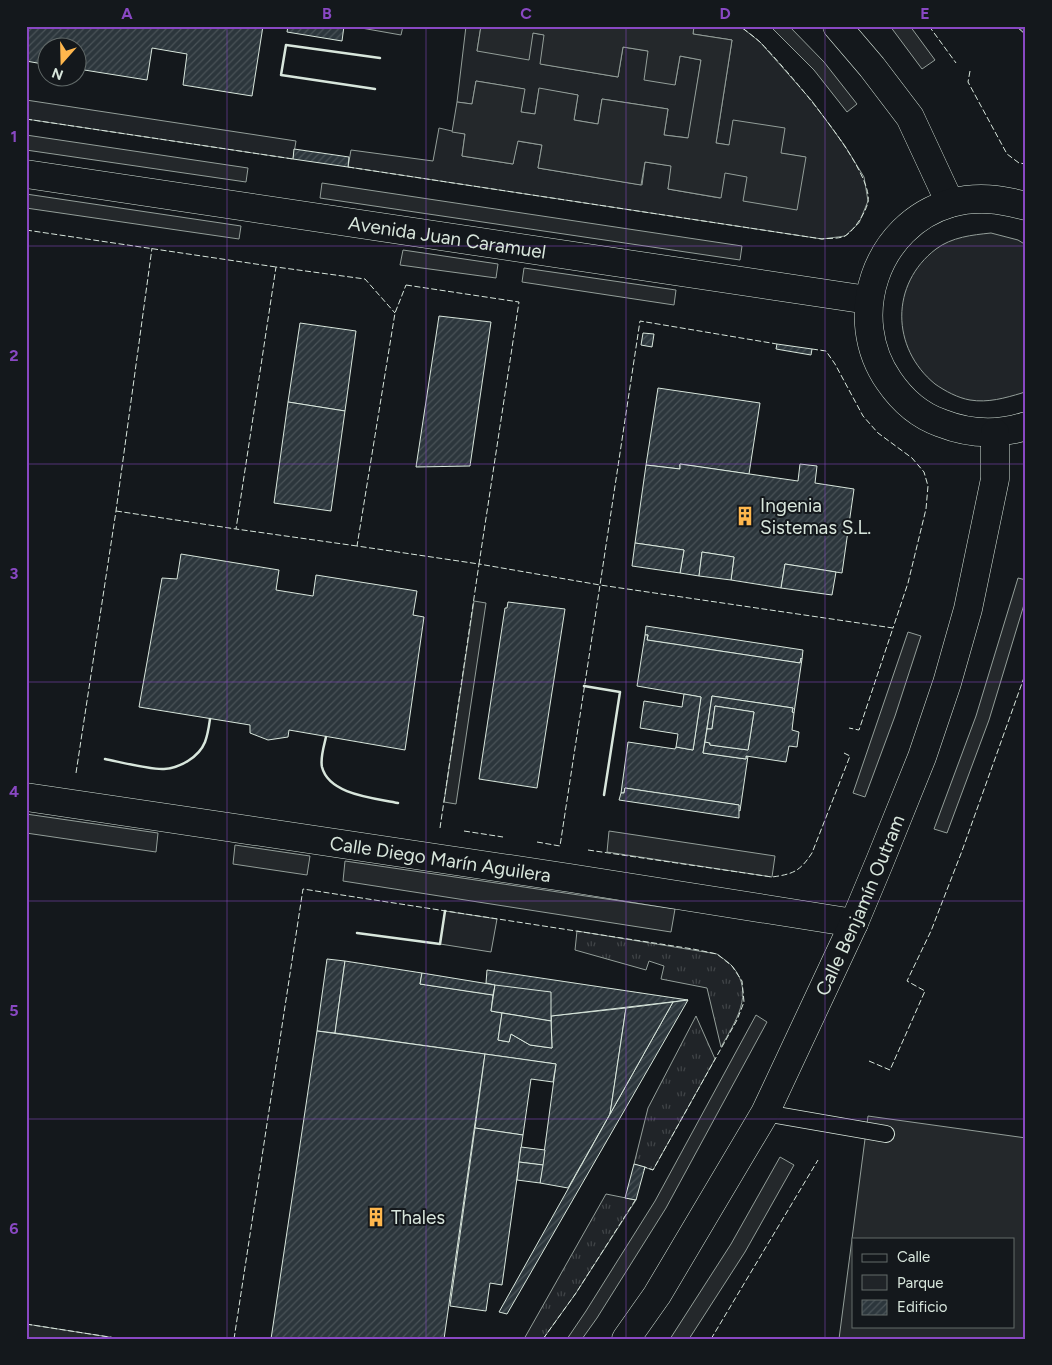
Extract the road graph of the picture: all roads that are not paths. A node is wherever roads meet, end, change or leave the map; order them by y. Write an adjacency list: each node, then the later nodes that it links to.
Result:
1 (836, 26): 3 (street)
2 (26, 174): 5 (street, Avenida Juan Caramuel)
3 (950, 204): 4 (street); 5 (street)
4 (1026, 206)
5 (868, 300): 7 (street)
6 (1026, 426): 7 (street)
7 (996, 433): 9 (street, Calle Benjamín Outram)
8 (26, 797): 9 (street, Calle Diego Marín Aguilera)
9 (854, 923): 10 (street, Calle Benjamín Outram)
10 (766, 1113): 11 (lane); 12 (street, Calle Benjamín Outram)
11 (886, 1134)
12 (626, 1339)

